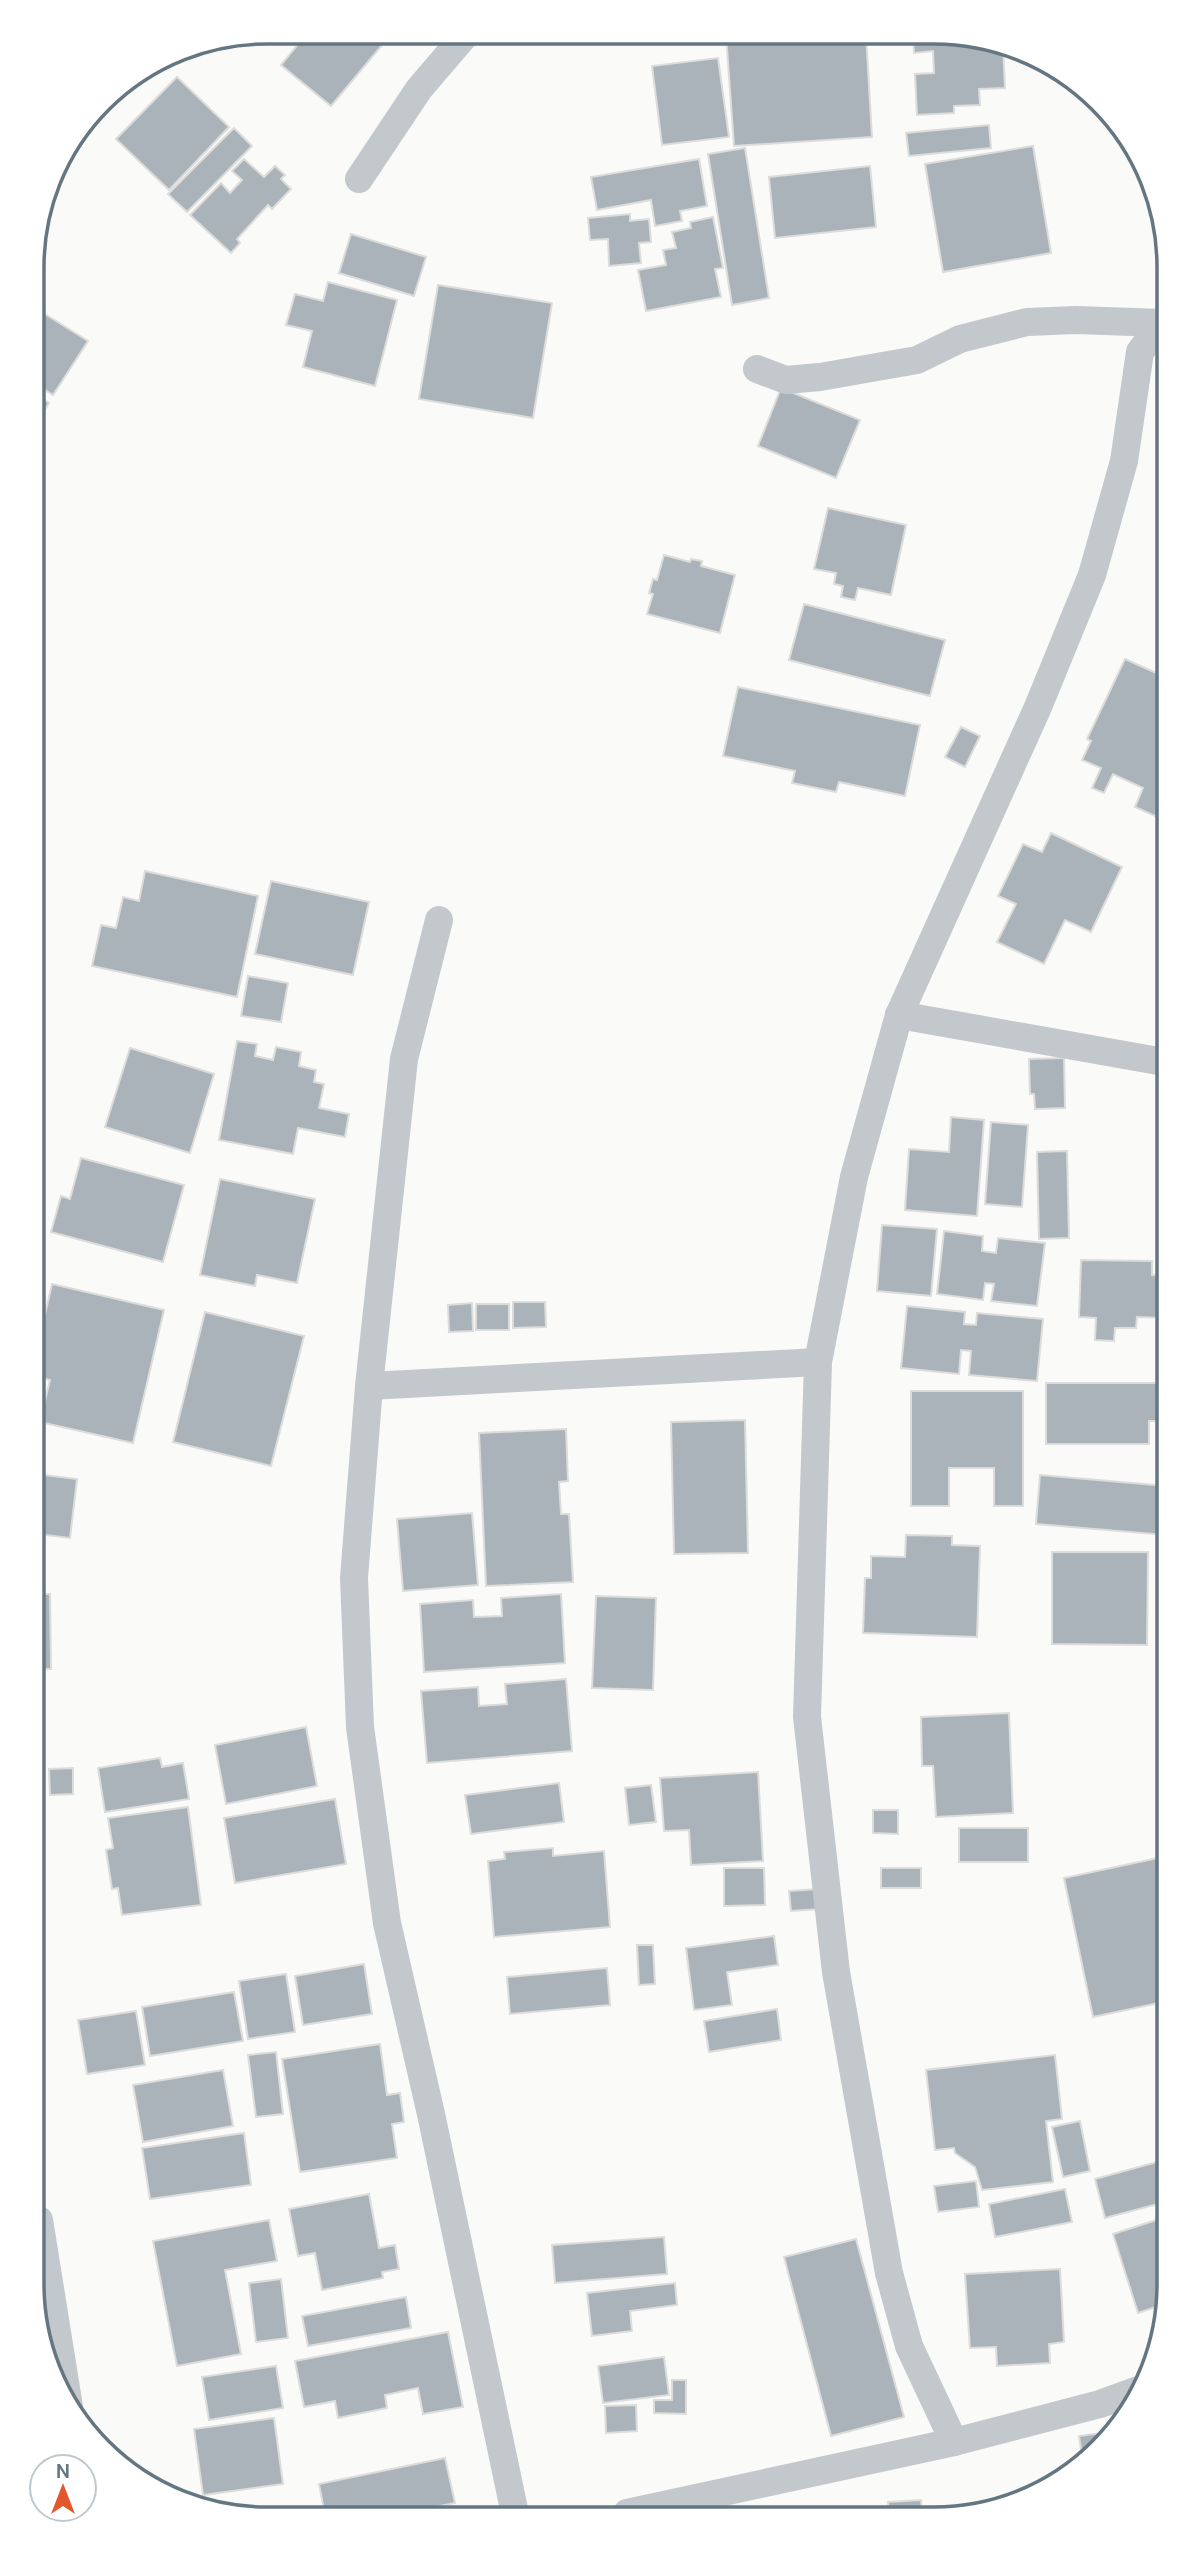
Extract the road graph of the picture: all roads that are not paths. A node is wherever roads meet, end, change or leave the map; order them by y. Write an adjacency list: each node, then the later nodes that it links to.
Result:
1 (458, 44): 2 (street)
2 (359, 179)
3 (1157, 324): 5 (street)
4 (1157, 329): 7 (street)
5 (757, 369)
6 (439, 920): 10 (street)
7 (899, 1015): 8 (street); 9 (street)
8 (1157, 1061)
9 (818, 1362): 10 (street); 14 (street)
10 (369, 1386): 15 (street)
11 (44, 2278): 12 (street)
12 (62, 2373)
13 (1128, 2394): 14 (street)
14 (954, 2442): 16 (street)
15 (514, 2507)
16 (655, 2507)

